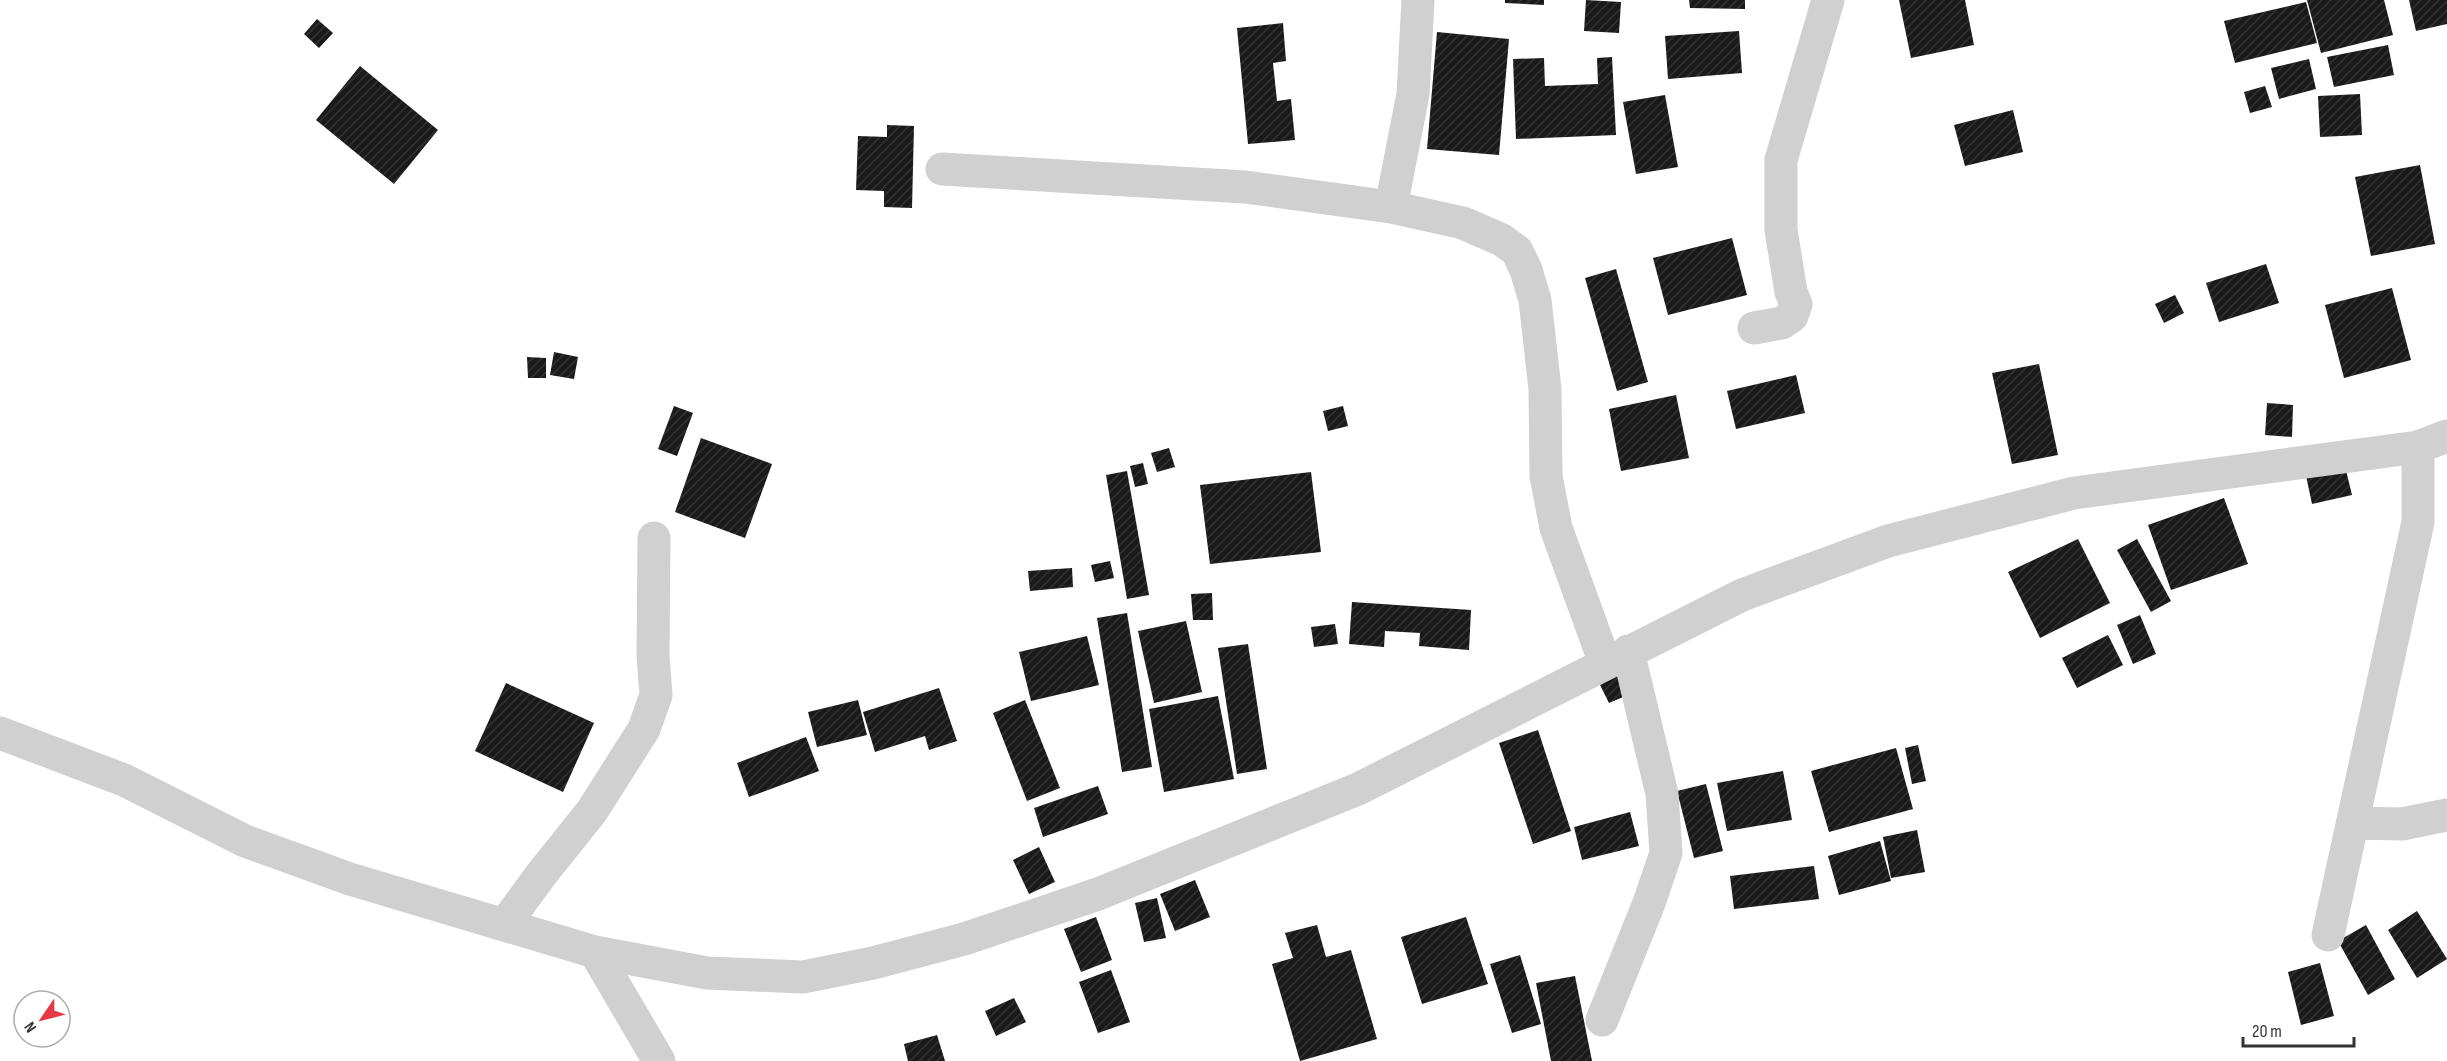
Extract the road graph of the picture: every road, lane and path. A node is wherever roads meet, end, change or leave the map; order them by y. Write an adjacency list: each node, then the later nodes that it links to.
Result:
1 (1418, 0): 4 (street)
2 (1828, 0): 5 (street)
3 (942, 169): 4 (street)
4 (1391, 207): 8 (street)
5 (1754, 328)
6 (2432, 441): 8 (street); 11 (street)
7 (654, 538): 12 (street)
8 (1616, 657): 14 (street); 15 (street)
9 (0, 733): 12 (street)
10 (2447, 815): 11 (street)
11 (2353, 823): 13 (street)
12 (505, 924): 14 (street)
13 (2328, 935)
14 (595, 952): 16 (street)
15 (1602, 1020)
16 (659, 1061)

